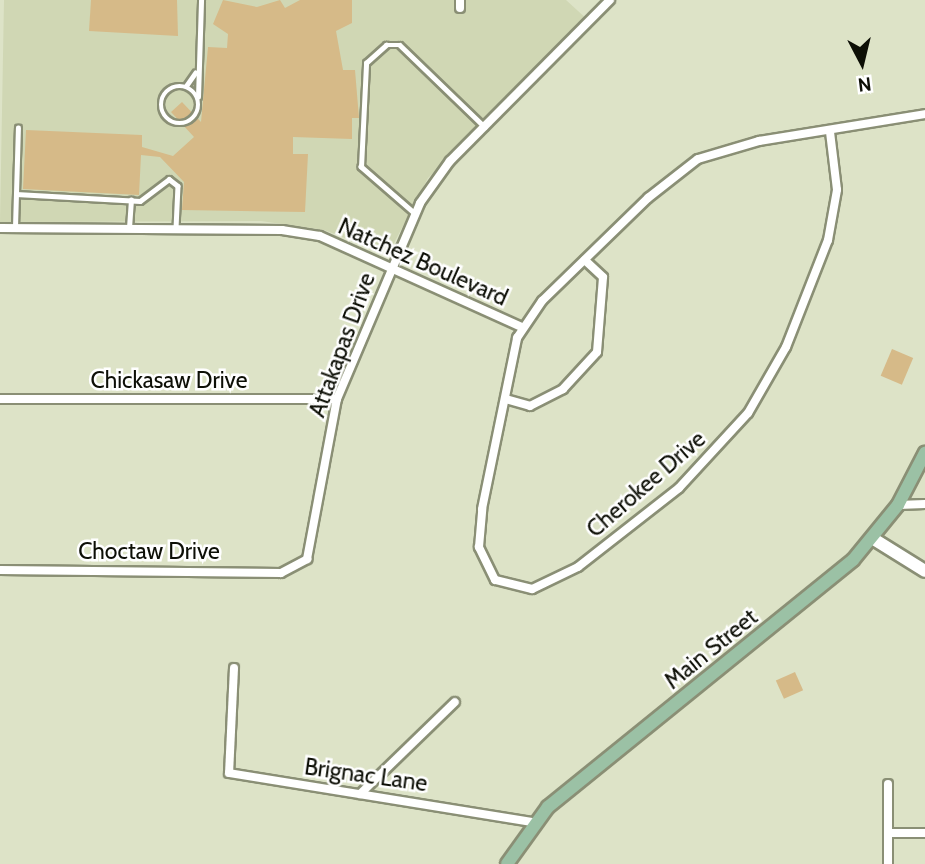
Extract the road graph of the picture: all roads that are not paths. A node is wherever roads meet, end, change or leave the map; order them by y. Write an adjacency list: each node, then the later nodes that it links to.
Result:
1 (201, 0): 3 (lane)
2 (610, 0): 7 (street, Attakapas Drive)
3 (196, 69): 4 (lane); 5 (lane)
4 (186, 86): 5 (lane); 5 (lane)
5 (199, 100)
6 (925, 114): 9 (street, Natchez Boulevard)
7 (485, 127): 12 (street, Attakapas Drive); 12 (lane)
8 (18, 128): 10 (lane)
9 (830, 132): 17 (street, Natchez Boulevard); 22 (street, Cherokee Drive)
10 (16, 194): 11 (lane); 14 (lane)
11 (131, 200): 15 (lane); 16 (lane)
12 (415, 214): 18 (street, Attakapas Drive)
13 (0, 228): 14 (street, Natchez Boulevard)
14 (15, 228): 15 (street, Natchez Boulevard)
15 (129, 228): 16 (street, Natchez Boulevard)
16 (176, 228): 18 (street, Natchez Boulevard)
17 (585, 260): 19 (street, Natchez Boulevard); 22 (street)
18 (391, 269): 19 (street, Natchez Boulevard); 21 (street, Attakapas Drive)
19 (522, 327): 22 (street, Cherokee Drive)
20 (0, 399): 21 (street, Chickasaw Drive)
21 (337, 399): 27 (street, Attakapas Drive)
22 (506, 399)
23 (925, 453): 25 (main road, Main Street)
24 (925, 503): 25 (street)
25 (898, 505): 26 (main road, Main Street)
26 (872, 538): 29 (street); 34 (main road, Main Street)
27 (297, 568): 28 (street, Choctaw Drive)
28 (0, 569)
29 (925, 571)
30 (234, 668): 33 (street, Brignac Lane)
31 (455, 702): 33 (street)
32 (888, 784): 36 (street)
33 (360, 794): 34 (street, Brignac Lane)
34 (531, 822): 37 (main road, Main Street)
35 (925, 833): 36 (street)
36 (888, 834): 38 (street)
37 (507, 864)
38 (888, 864)

